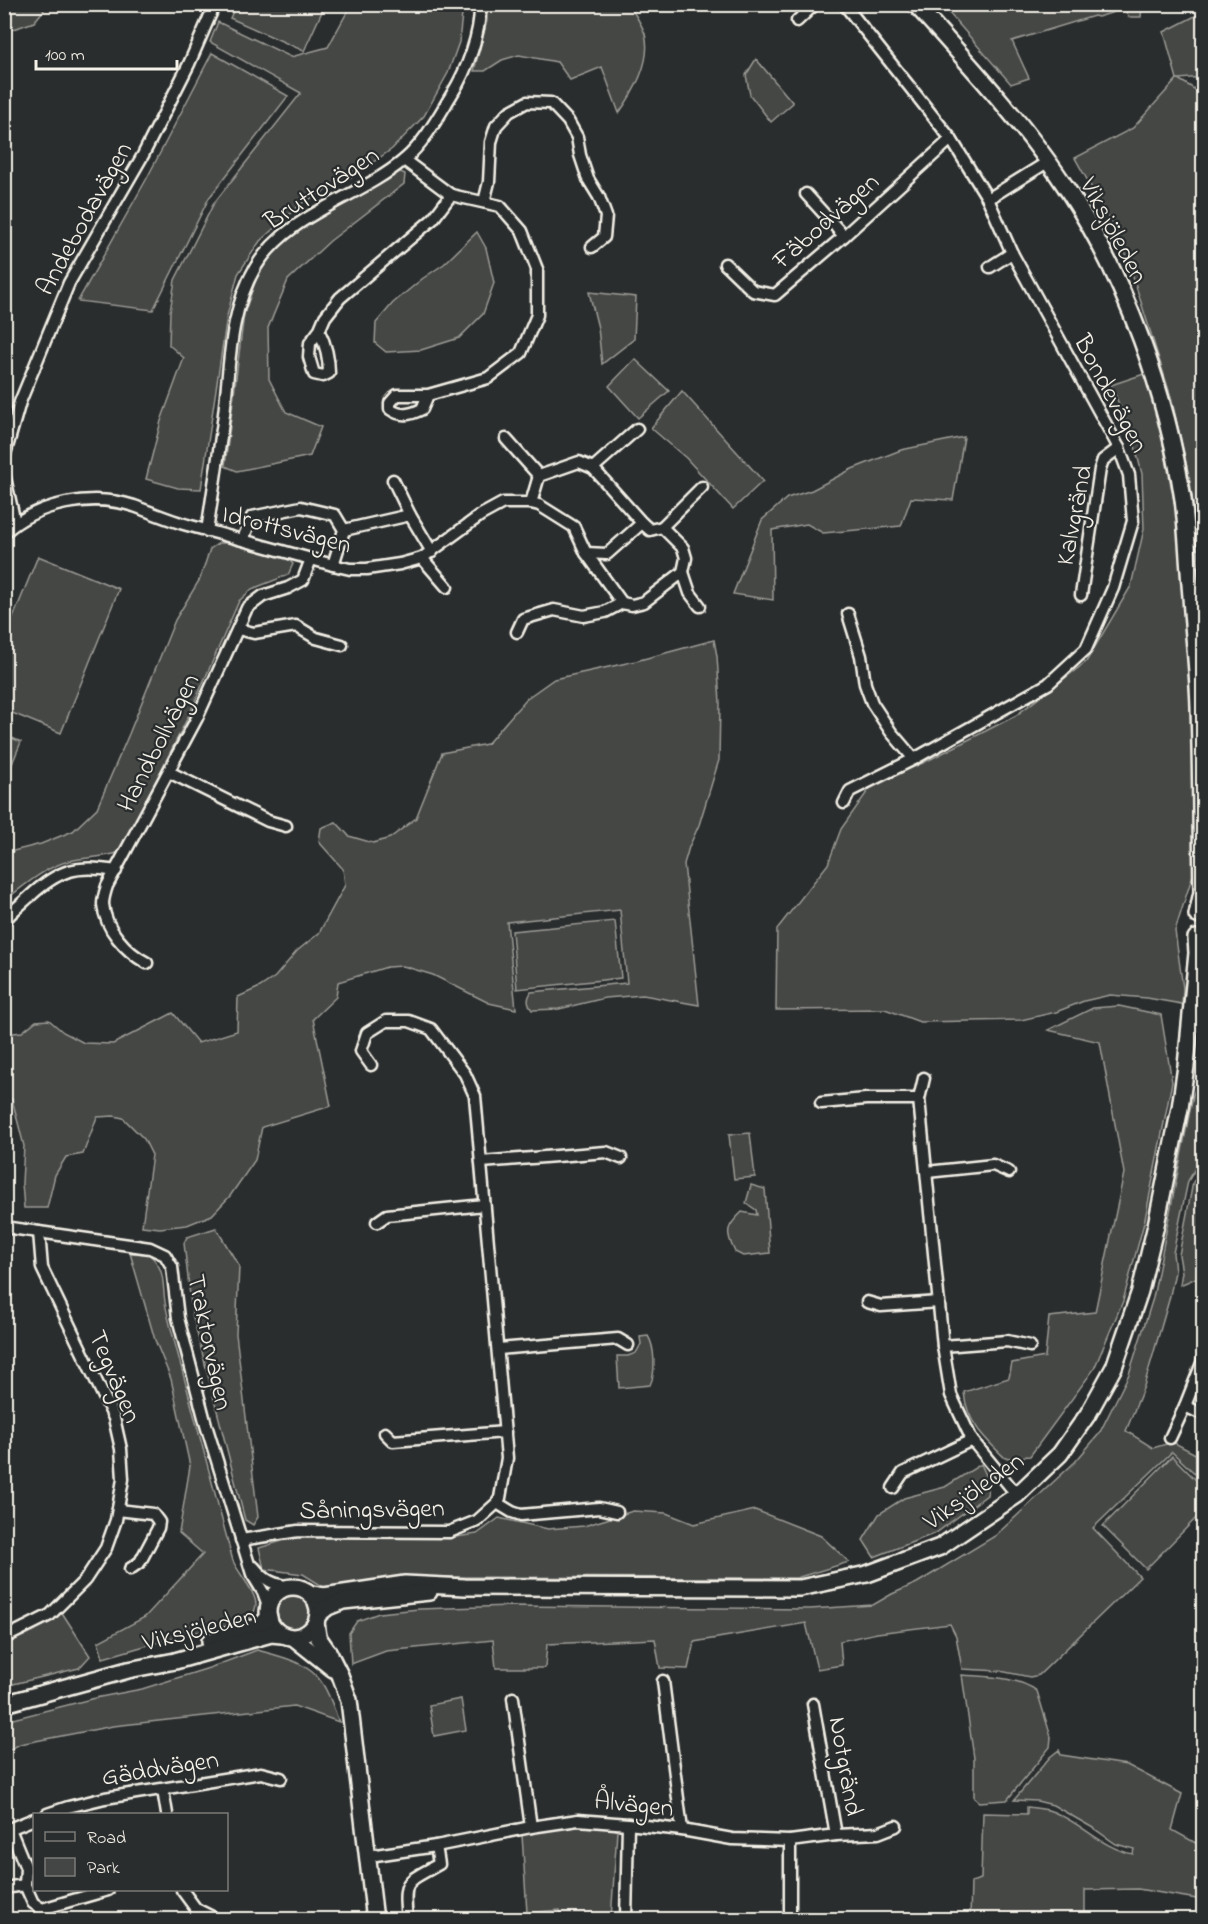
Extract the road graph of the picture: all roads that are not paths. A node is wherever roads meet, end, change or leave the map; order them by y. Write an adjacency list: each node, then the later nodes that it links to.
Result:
1 (215, 4): 24 (street, Andebodavägen)
2 (480, 4): 8 (street, Bruttovägen)
3 (815, 4): 6 (street)
4 (844, 4): 7 (street, Bondevägen)
5 (915, 4): 9 (main road, Viksjöleden)
6 (797, 21)
7 (951, 139): 12 (street, Bondevägen); 14 (street, Fäbodvägen)
8 (405, 160): 11 (street); 37 (street, Bruttovägen)
9 (1048, 161): 12 (street); 32 (main road, Viksjöleden)
10 (806, 194): 14 (street)
11 (451, 195): 13 (street); 19 (street)
12 (988, 200): 16 (street, Bondevägen)
13 (484, 202): 15 (street); 20 (street)
14 (844, 236): 17 (street, Fäbodvägen)
15 (592, 247)
16 (1012, 253): 18 (street); 23 (street, Bondevägen)
17 (725, 264)
18 (990, 267)
19 (319, 331)
20 (428, 395)
21 (637, 429): 25 (street)
22 (506, 439): 27 (street)
23 (1119, 448): 46 (street, Kalvgränd); 54 (street, Bondevägen)
24 (4, 458)
25 (593, 468): 27 (street); 34 (street)
26 (4, 473): 33 (street)
27 (539, 476): 30 (street)
28 (393, 480): 31 (street)
29 (702, 488): 35 (street)
30 (531, 503): 40 (street, Idrottsvägen); 41 (street, Idrottsvägen)
31 (410, 515): 36 (street); 41 (street)
32 (1185, 522): 52 (main road, Viksjöleden); 59 (main road, Viksjöleden)
33 (15, 523): 37 (street, Idrottsvägen); 38 (street)
34 (642, 523): 35 (street); 40 (street)
35 (662, 527): 44 (street)
36 (344, 530): 39 (street); 43 (street)
37 (207, 531): 39 (street, Idrottsvägen)
38 (4, 533)
39 (243, 539): 42 (street, Idrottsvägen)
40 (586, 553): 47 (street, Idrottsvägen)
41 (427, 555): 43 (street, Idrottsvägen); 45 (street)
42 (311, 559): 43 (street, Idrottsvägen); 50 (street, Handbollvägen)
43 (333, 565)
44 (683, 572): 47 (street); 48 (street)
45 (447, 587)
46 (1081, 595)
47 (622, 603): 51 (street)
48 (700, 606)
49 (848, 614): 54 (street)
50 (237, 629): 53 (street); 55 (street, Handbollvägen)
51 (517, 632)
52 (1203, 638)
53 (342, 645)
54 (914, 759): 56 (street, Bondevägen)
55 (169, 772): 57 (street); 58 (street, Handbollvägen)
56 (844, 803)
57 (286, 826)
58 (116, 871): 60 (street); 62 (street, Handbollvägen)
59 (1200, 913): 61 (main road, Viksjöleden)
60 (4, 921)
61 (1200, 940): 65 (main road, Viksjöleden)
62 (147, 963)
63 (1203, 989): 65 (main road, Viksjöleden)
64 (371, 1065): 70 (street)
65 (1186, 1066): 91 (main road, Viksjöleden)
66 (924, 1078): 67 (street)
67 (920, 1099): 68 (street); 71 (street)
68 (821, 1103)
69 (621, 1158): 70 (street)
70 (481, 1162): 73 (street)
71 (927, 1172): 72 (street); 78 (street)
72 (1009, 1172)
73 (484, 1205): 74 (street); 82 (street)
74 (377, 1222)
75 (4, 1227): 76 (street, Traktorvägen)
76 (39, 1232): 93 (street, Tegvägen); 95 (street, Traktorvägen)
77 (867, 1302): 78 (street)
78 (939, 1302): 80 (street)
79 (628, 1345): 82 (street)
80 (943, 1346): 81 (street); 89 (street)
81 (1030, 1346)
82 (498, 1349): 86 (street)
83 (1203, 1358): 84 (street)
84 (1185, 1406): 85 (street); 88 (street)
85 (1203, 1415)
86 (505, 1432): 87 (street); 92 (street)
87 (386, 1433)
88 (1170, 1438)
89 (972, 1440): 90 (street); 91 (street)
90 (894, 1488)
91 (1017, 1495): 99 (main road, Viksjöleden)
92 (497, 1503): 94 (street); 95 (street, Såningsvägen)
93 (118, 1510): 97 (street); 104 (street, Tegvägen)
94 (617, 1512)
95 (241, 1540): 96 (street, Traktorvägen)
96 (248, 1561): 98 (street, Traktorvägen); 101 (street, Traktorvägen)
97 (130, 1569)
98 (292, 1587): 100 (main road); 101 (main road)
99 (465, 1587): 100 (main road, Viksjöleden); 102 (main road, Viksjöleden)
100 (312, 1594): 102 (main road)
101 (269, 1612): 103 (main road); 105 (main road, Viksjöleden)
102 (317, 1619): 103 (main road); 106 (main road)
103 (288, 1636): 105 (main road, Viksjöleden); 106 (main road)
104 (4, 1638)
105 (128, 1670): 109 (main road, Viksjöleden)
106 (340, 1675): 124 (main road)
107 (663, 1681): 120 (street)
108 (513, 1698): 118 (street)
109 (4, 1704)
110 (813, 1704): 121 (street, Notgränd)
111 (281, 1778): 112 (street, Gäddvägen)
112 (163, 1790): 113 (street, Gäddvägen); 114 (street)
113 (52, 1813)
114 (166, 1813)
115 (33, 1819): 119 (street)
116 (627, 1824): 118 (street, Ålvägen); 120 (street, Ålvägen); 132 (street)
117 (896, 1826): 121 (street, Ålvägen)
118 (531, 1827): 123 (street, Ålvägen)
119 (7, 1830): 125 (street)
120 (682, 1830): 122 (street, Ålvägen)
121 (836, 1835): 122 (street, Ålvägen)
122 (790, 1841): 133 (street)
123 (436, 1846): 124 (street, Ålvägen); 131 (street)
124 (369, 1856): 130 (main road)
125 (25, 1885): 126 (street); 127 (street)
126 (4, 1888)
127 (105, 1891)
128 (183, 1891): 129 (street)
129 (218, 1920)
130 (375, 1920)
131 (407, 1920)
132 (626, 1920)
133 (790, 1920)

